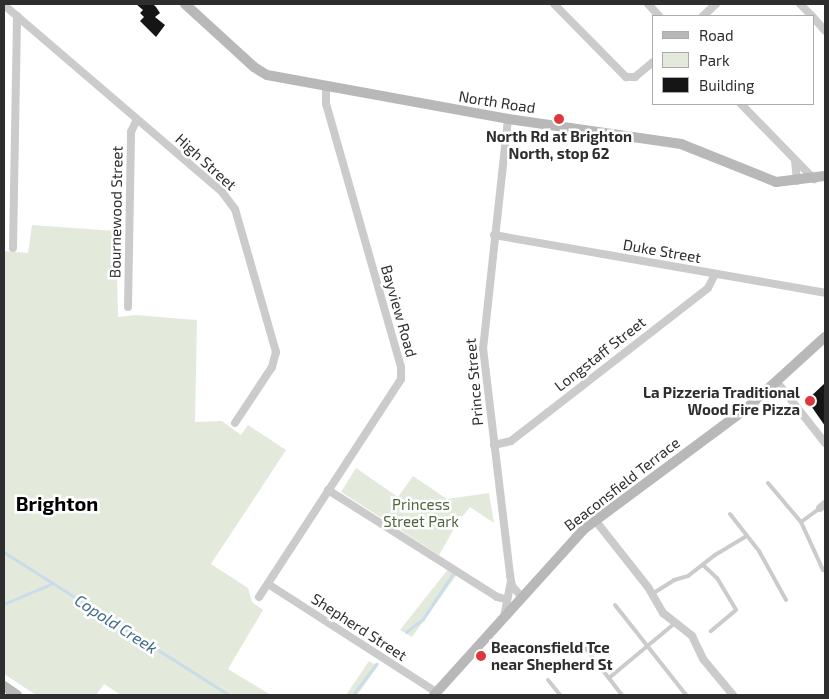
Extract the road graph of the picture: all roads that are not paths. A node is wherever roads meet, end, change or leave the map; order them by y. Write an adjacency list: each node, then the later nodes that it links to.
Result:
1 (14, 4): 8 (street)
2 (185, 4): 15 (street, North Road)
3 (554, 4): 14 (street)
4 (648, 4): 9 (street)
5 (716, 4): 10 (street)
6 (800, 4): 11 (street)
7 (4, 5): 8 (street, High Street)
8 (15, 15): 17 (street, High Street); 24 (street)
9 (658, 15)
10 (704, 15)
11 (810, 15)
12 (814, 19): 13 (street)
13 (825, 31)
14 (652, 63)
15 (326, 86): 18 (street, North Road); 34 (street, Bayview Road)
16 (742, 105): 19 (street)
17 (137, 119): 27 (street, Bournewood Street); 30 (street, High Street)
18 (508, 119): 22 (street, North Road); 23 (street, Prince Street)
19 (795, 161): 21 (street); 22 (street)
20 (825, 176): 21 (street, North Road)
21 (814, 178): 22 (street, North Road)
22 (798, 181)
23 (494, 235): 25 (street, Duke Street); 32 (street, Prince Street)
24 (13, 248)
25 (715, 274): 26 (street, Duke Street); 32 (street, Longstaff Street)
26 (825, 293)
27 (128, 307)
28 (825, 338): 29 (street, Beaconsfield Terrace)
29 (777, 382): 31 (street); 37 (street, Beaconsfield Terrace)
30 (234, 423)
31 (825, 442)
32 (494, 445): 42 (street, Prince Street)
33 (768, 483): 38 (lane)
34 (328, 490): 43 (street, Bayview Road); 47 (street)
35 (823, 506): 38 (lane)
36 (730, 514): 39 (lane)
37 (595, 520): 44 (street); 46 (street, Beaconsfield Terrace)
38 (801, 522): 41 (lane)
39 (745, 537): 40 (lane); 48 (lane)
40 (703, 565): 44 (lane); 52 (lane)
41 (823, 570)
42 (511, 582): 46 (street, Prince Street); 47 (street, Prince Street)
43 (268, 584): 45 (street, Bayview Road); 58 (street, Shepherd Street)
44 (652, 594): 51 (street)
45 (258, 597)
46 (522, 597): 50 (street, Beaconsfield Terrace)
47 (506, 599): 50 (street, Prince Street)
48 (786, 600)
49 (615, 605): 54 (lane)
50 (504, 617): 58 (street, Beaconsfield Terrace)
51 (677, 622): 54 (lane); 63 (street)
52 (712, 631)
53 (583, 645): 55 (lane)
54 (648, 647): 55 (lane); 62 (lane)
55 (609, 678): 61 (lane)
56 (548, 680): 60 (lane)
57 (4, 686): 59 (street)
58 (439, 693)
59 (17, 695)
60 (560, 695)
61 (622, 695)
62 (686, 695)
63 (734, 695)

